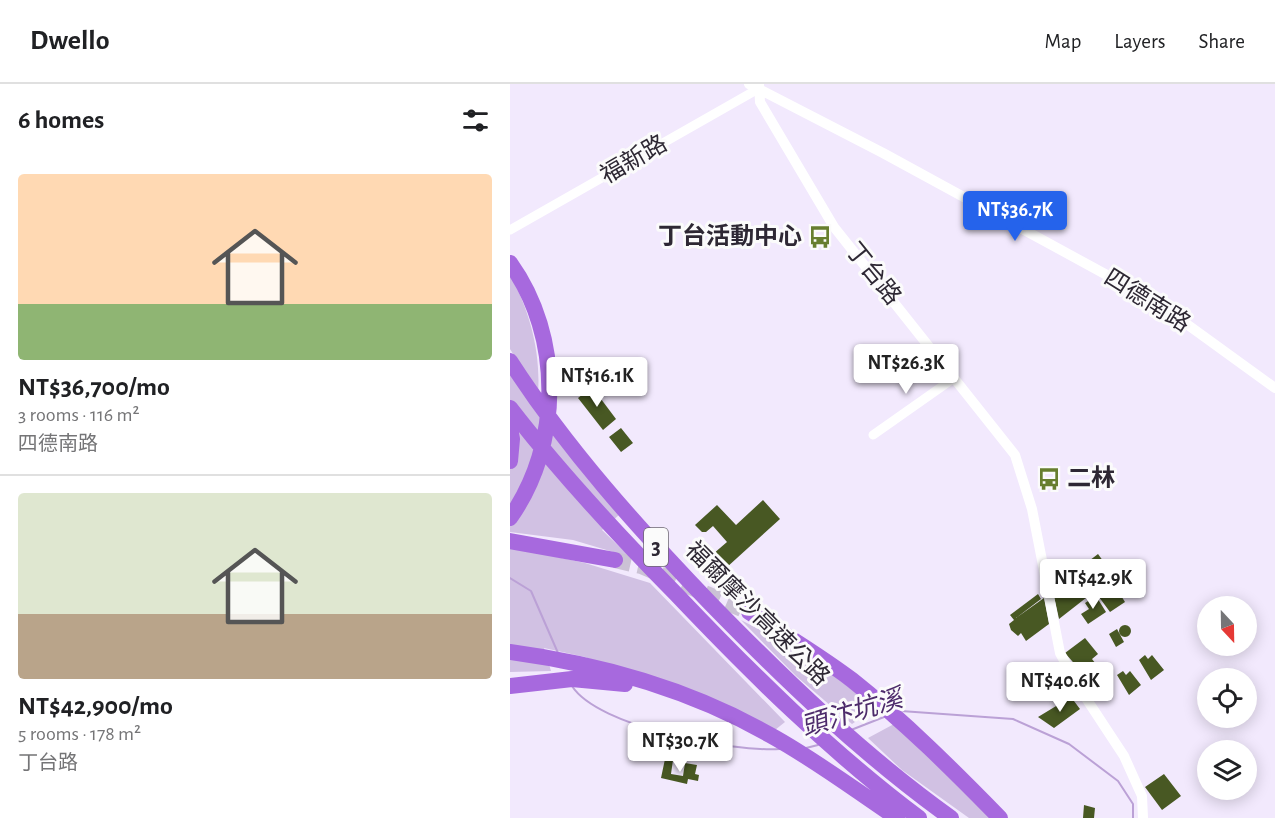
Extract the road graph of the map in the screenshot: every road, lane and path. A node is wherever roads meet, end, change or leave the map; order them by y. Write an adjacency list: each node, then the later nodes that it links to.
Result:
1 (755, 86): 2 (street, 福新路); 5 (street, 丁台路); 6 (street, 四德南路)
2 (510, 230)
3 (510, 263): 11 (highway)
4 (510, 362): 20 (highway, 福爾摩沙高速公路 / 3)
5 (954, 378): 9 (street); 22 (street, 丁台路)
6 (1275, 388)
7 (510, 408): 19 (highway, 福爾摩沙高速公路 / 3)
8 (510, 428): 10 (highway)
9 (873, 435)
10 (510, 461)
11 (510, 518)
12 (510, 541): 13 (highway)
13 (615, 560)
14 (749, 612): 21 (highway)
15 (510, 652): 17 (highway)
16 (510, 686): 17 (highway)
17 (685, 696): 18 (highway)
18 (897, 818)
19 (919, 818)
20 (951, 818)
21 (1000, 818)
22 (1143, 818)

